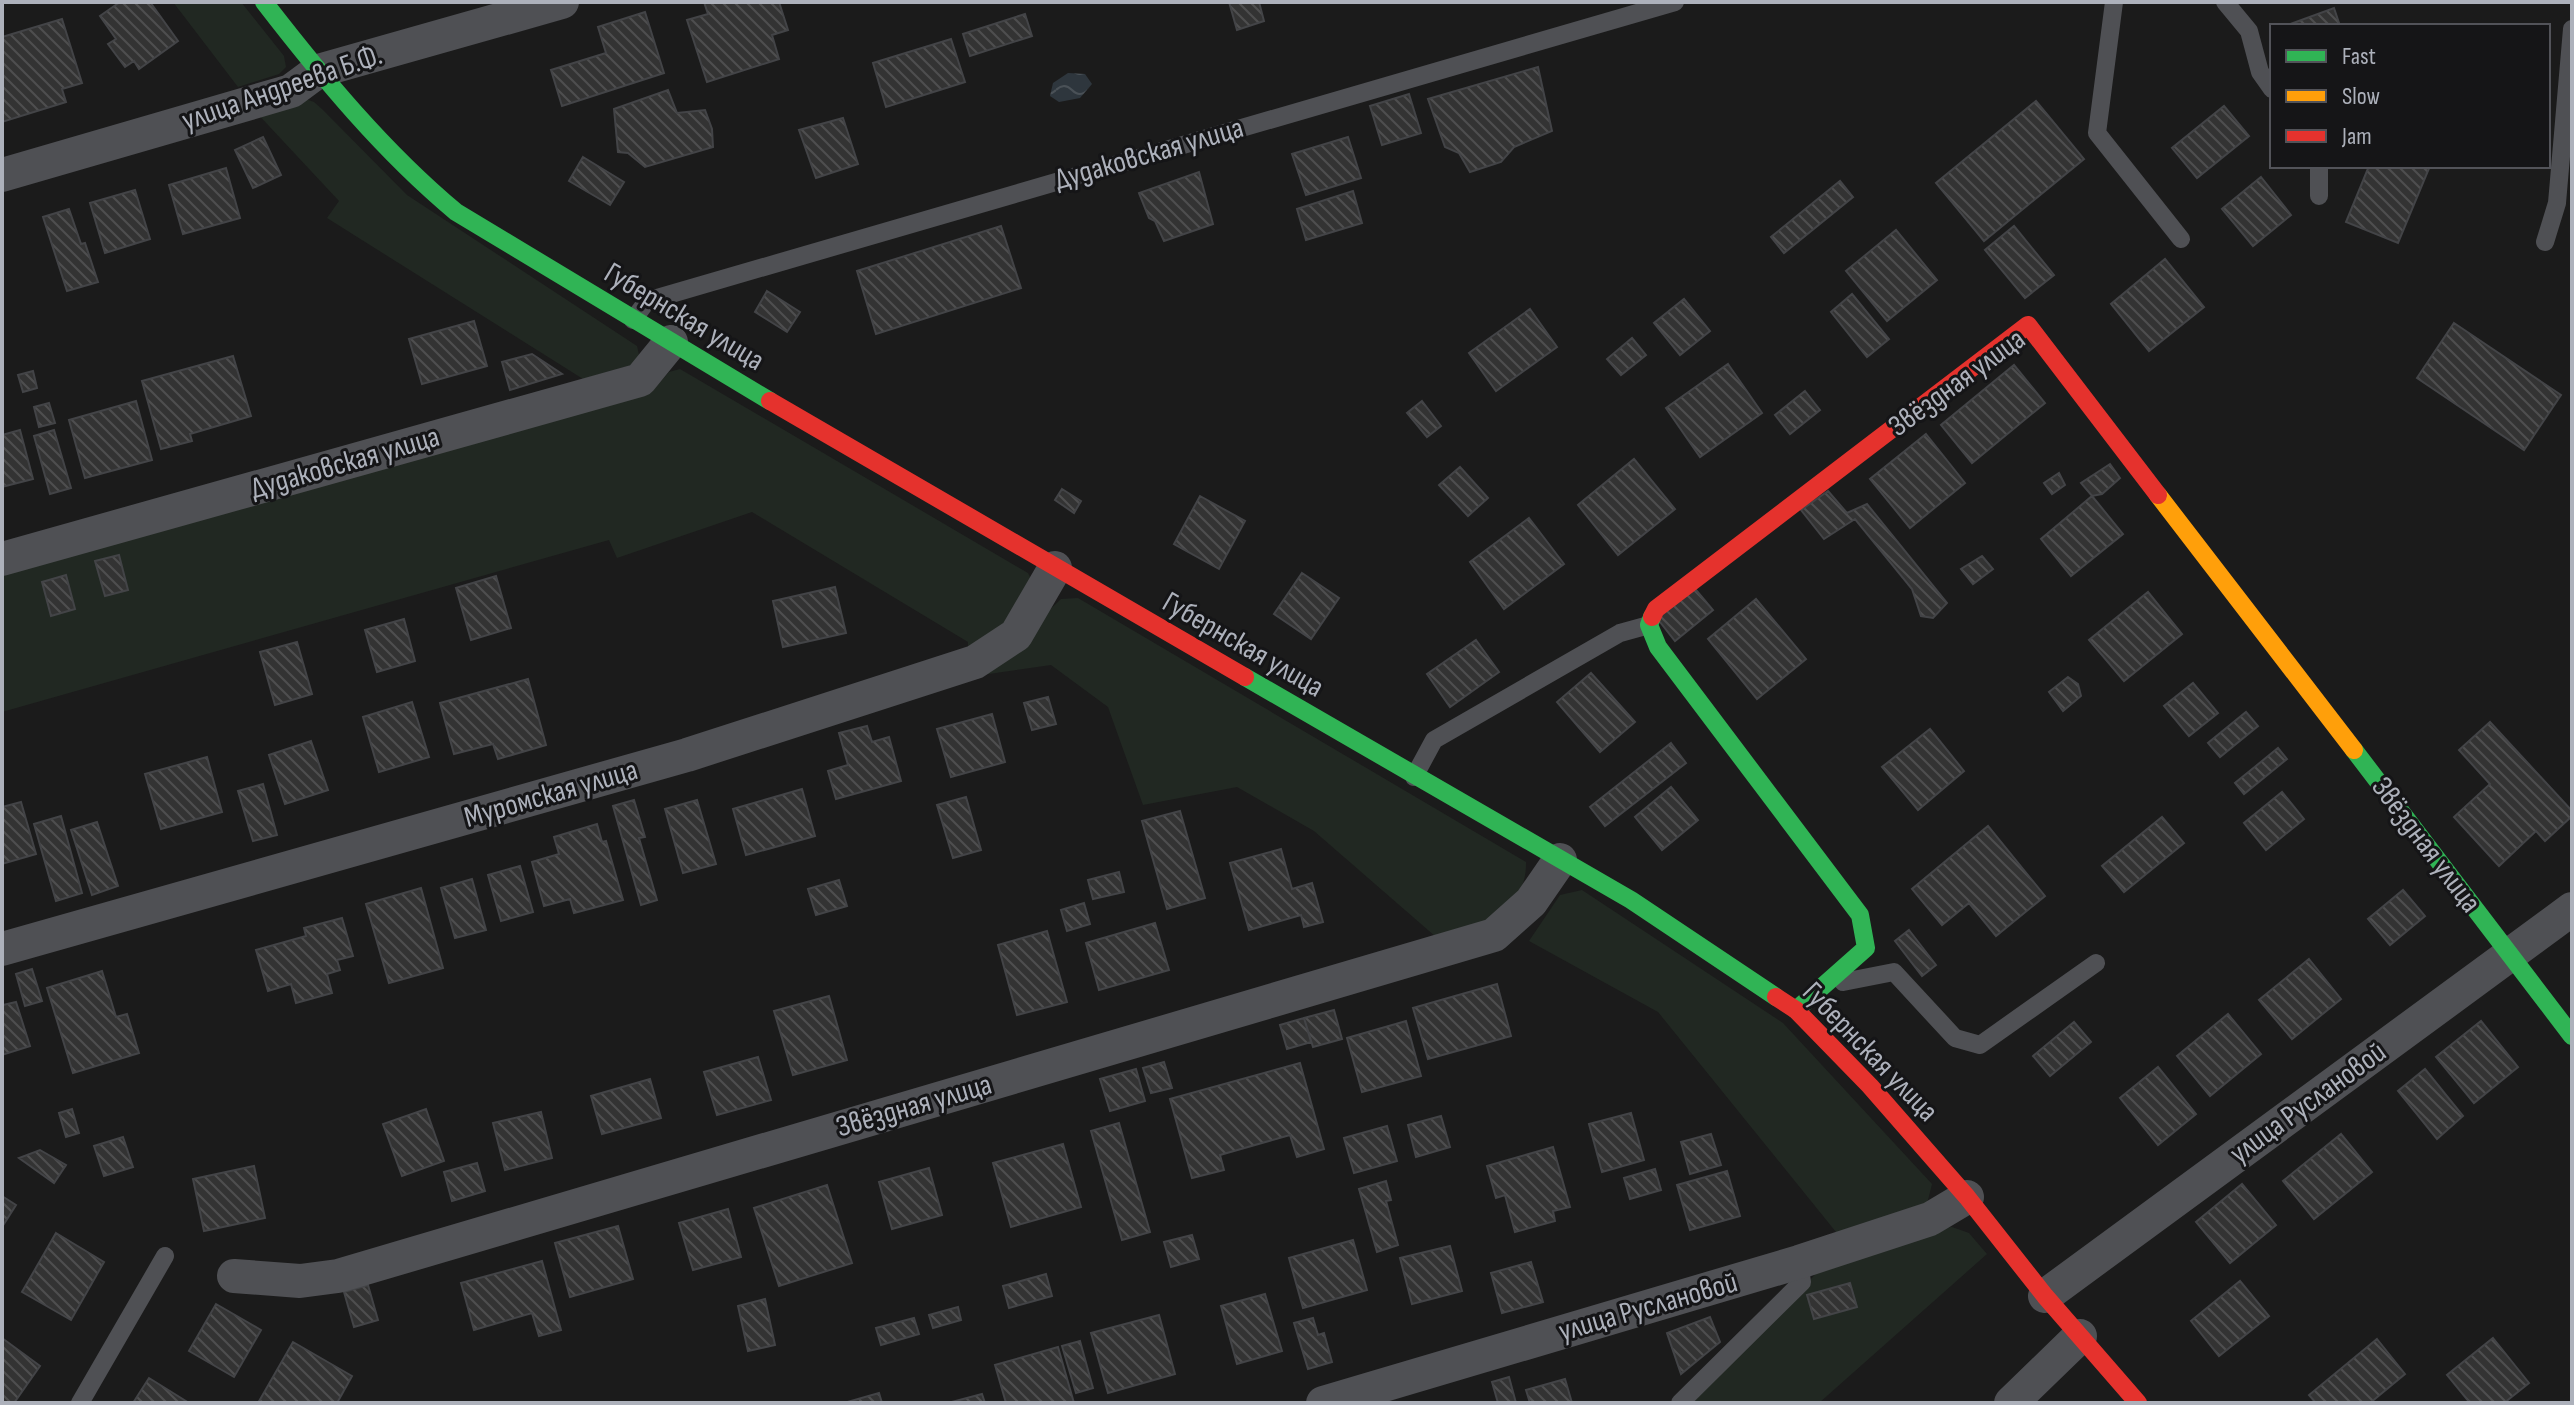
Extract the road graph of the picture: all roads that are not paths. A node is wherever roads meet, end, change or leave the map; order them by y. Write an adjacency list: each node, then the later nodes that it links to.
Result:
1 (264, 2): 7 (street, Губернская улица)
2 (562, 2): 7 (street, улица Андреева Б.Ф.)
3 (1675, 2): 14 (lane, Дудаковская улица)
4 (2114, 2): 12 (lane)
5 (2225, 2): 8 (lane)
6 (2572, 29): 13 (lane)
7 (318, 71): 10 (street, улица Андреева Б.Ф.); 14 (street, Губернская улица)
8 (2270, 86)
9 (2319, 168): 11 (lane)
10 (2, 175)
11 (2319, 196)
12 (2181, 239)
13 (2545, 242)
14 (633, 320): 15 (street, Губернская улица)
15 (671, 342): 16 (street, Дудаковская улица); 17 (street, Губернская улица)
16 (2, 559)
17 (1055, 568): 19 (street, Губернская улица); 22 (street, Муромская улица)
18 (1649, 625): 19 (lane); 23 (street, Звёздная улица); 25 (street)
19 (1414, 777): 20 (street, Губернская улица)
20 (1560, 860): 26 (street, Губернская улица); 31 (street, Звёздная улица)
21 (2572, 909): 23 (street, улица Руслановой)
22 (2, 949)
23 (2510, 955): 27 (street); 32 (street, улица Руслановой)
24 (2096, 963): 25 (lane)
25 (1825, 985): 26 (street)
26 (1796, 1010): 28 (street, Губернская улица)
27 (2572, 1036)
28 (1967, 1197): 30 (street, улица Руслановой); 32 (street, Губернская улица)
29 (165, 1256): 34 (lane)
30 (1799, 1262): 35 (street, улица Руслановой); 36 (lane)
31 (234, 1276)
32 (2045, 1296): 33 (street, Губернская улица)
33 (2080, 1336): 37 (street); 38 (street, Губернская улица)
34 (80, 1403)
35 (1323, 1403)
36 (1680, 1403)
37 (2011, 1403)
38 (2138, 1403)

